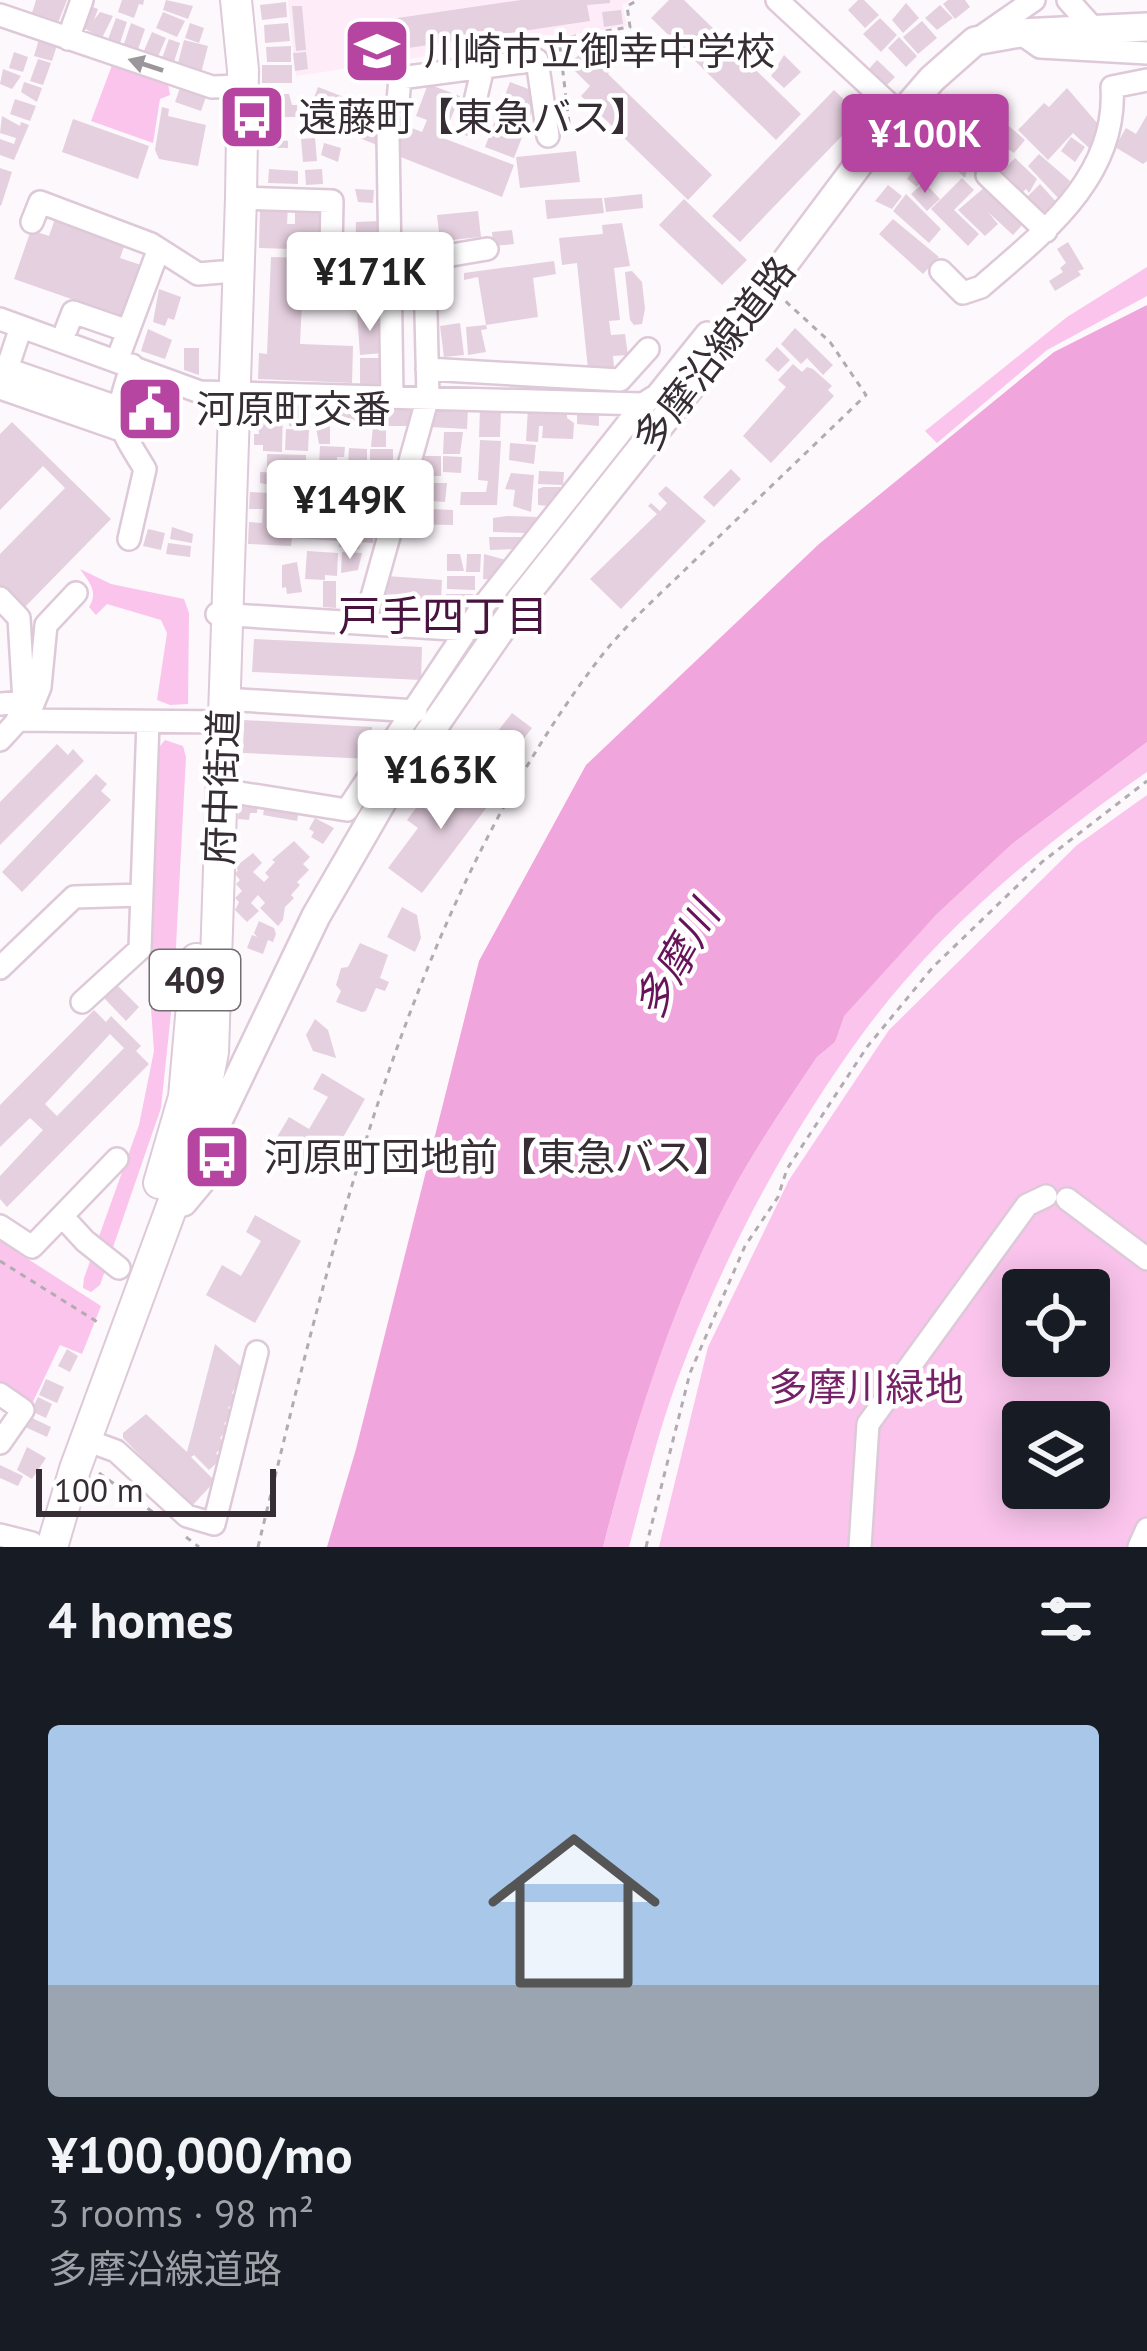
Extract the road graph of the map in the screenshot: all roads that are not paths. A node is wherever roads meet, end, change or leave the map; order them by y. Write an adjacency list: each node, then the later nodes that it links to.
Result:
1 (82, 0): 11 (street)
2 (220, 0): 16 (highway, 府中街道 / 409)
3 (236, 0): 16 (highway, 府中街道 / 409)
4 (778, 0): 18 (street)
5 (1034, 0): 12 (street)
6 (1068, 0): 9 (street)
7 (0, 15): 11 (street)
8 (1147, 27): 9 (main road)
9 (1093, 28): 10 (main road)
10 (1019, 33): 12 (main road); 13 (street)
11 (68, 39): 16 (street, one-way to 11)
12 (975, 41): 18 (main road, 多摩沿線道路)
13 (1147, 53)
14 (483, 67): 17 (street); 19 (street); 21 (street)
15 (1147, 80): 25 (street)
16 (234, 86): 23 (highway, 府中街道 / 409); 29 (highway, 府中街道 / 409)
17 (398, 101)
18 (901, 115): 33 (main road, 多摩沿線道路)
19 (470, 123)
20 (388, 135): 39 (street)
21 (548, 136)
22 (987, 175): 25 (street)
23 (241, 198): 27 (street); 38 (highway, 府中街道 / 409)
24 (32, 222): 28 (street)
25 (1046, 231): 30 (street)
26 (487, 249): 36 (street)
27 (331, 250)
28 (158, 251): 29 (street); 34 (street)
29 (222, 272): 38 (highway, 府中街道 / 409)
30 (940, 272)
31 (11, 322): 34 (street); 37 (street)
32 (66, 330): 34 (street)
33 (725, 344): 40 (street); 55 (main road, 多摩沿線道路)
34 (127, 349): 38 (street); 42 (street)
35 (648, 349): 40 (street)
36 (427, 369): 40 (street); 41 (street)
37 (2, 378): 42 (street)
38 (228, 391): 39 (street); 46 (highway, 府中街道 / 409)
39 (392, 396): 41 (street)
40 (628, 396): 41 (street); 48 (street)
41 (428, 397): 47 (street)
42 (119, 419): 43 (street)
43 (129, 539)
44 (76, 593): 49 (street)
45 (0, 598): 49 (street)
46 (220, 615): 47 (street); 51 (highway, 府中街道 / 409)
47 (365, 622): 48 (street)
48 (468, 630): 50 (street)
49 (5, 708): 52 (street); 53 (street)
50 (416, 711): 51 (street); 54 (street)
51 (218, 714): 52 (street); 54 (highway, 府中街道 / 409); 63 (highway, 府中街道 / 409)
52 (148, 722): 56 (street)
53 (0, 740)
54 (221, 790): 59 (highway, 府中街道 / 409)
55 (369, 821): 59 (main road, 多摩沿線道路); 59 (main road, 多摩沿線道路)
56 (142, 895): 57 (street); 58 (street)
57 (0, 968)
58 (82, 1002)
59 (208, 1120): 63 (highway, 府中街道 / 409); 63 (main road)
60 (118, 1159): 61 (street)
61 (62, 1216): 62 (street); 65 (street)
62 (0, 1226)
63 (152, 1235): 69 (highway, 府中街道 / 409); 72 (highway, 府中街道 / 409)
64 (1147, 1259): 73 (street)
65 (119, 1268)
66 (257, 1352): 69 (street)
67 (0, 1394): 68 (street)
68 (0, 1443)
69 (88, 1455): 72 (highway, 府中街道 / 409)
70 (1147, 1529): 74 (street)
71 (0, 1535): 72 (street)
72 (38, 1546)
73 (860, 1547)
74 (1139, 1547)

